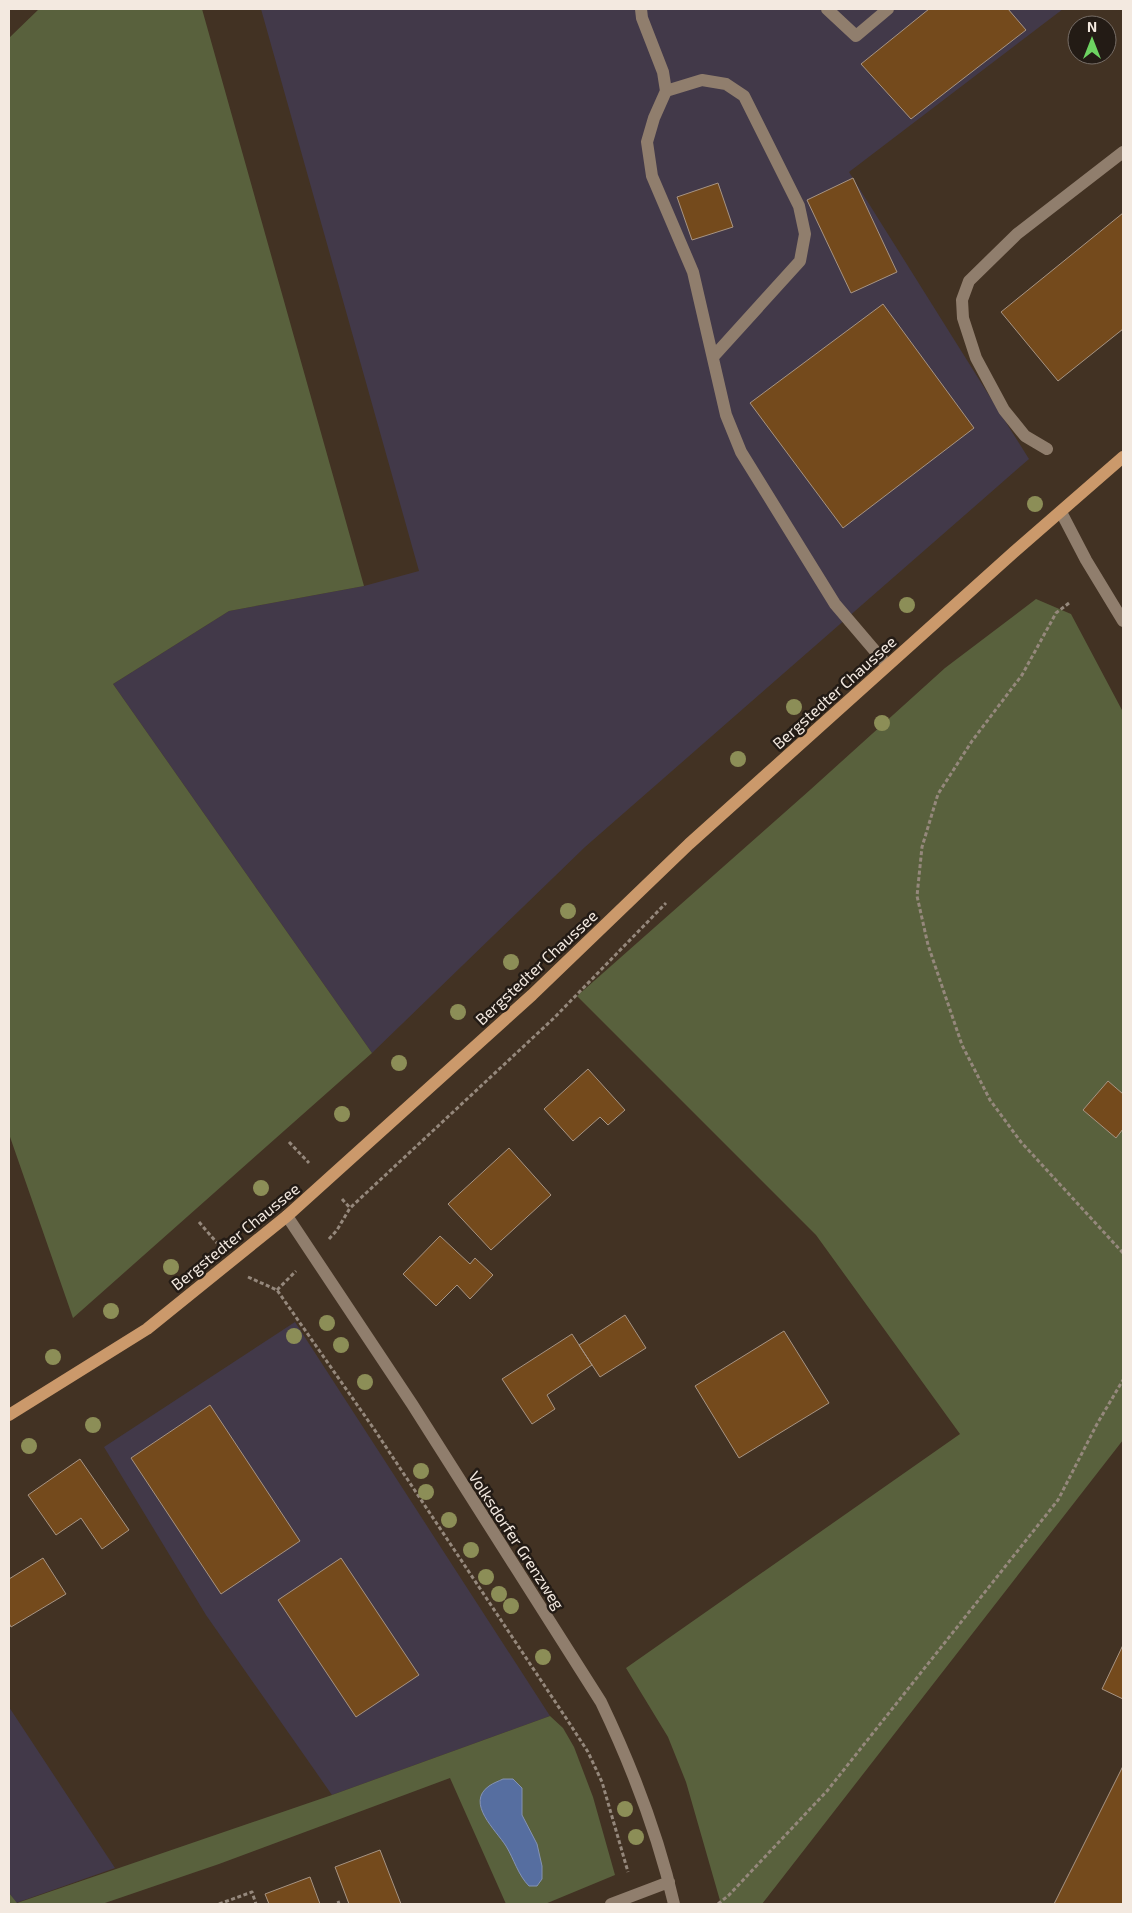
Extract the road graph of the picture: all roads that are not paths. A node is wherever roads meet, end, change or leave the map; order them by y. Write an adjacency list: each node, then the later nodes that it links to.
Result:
1 (641, 9): 4 (street)
2 (827, 9): 3 (street)
3 (888, 9)
4 (666, 91): 6 (street); 6 (street)
5 (1123, 152): 7 (street)
6 (713, 357): 11 (street)
7 (1047, 449)
8 (1123, 457): 9 (main road, Bergstedter Chaussee)
9 (1061, 512): 10 (street); 11 (main road, Bergstedter Chaussee)
10 (1123, 621)
11 (887, 665): 12 (main road, Bergstedter Chaussee)
12 (287, 1216): 13 (main road, Bergstedter Chaussee); 14 (street, Volksdorfer Grenzweg)
13 (9, 1415)
14 (669, 1882): 15 (street); 16 (street, Volksdorfer Grenzweg)
15 (611, 1904)
16 (674, 1904)

